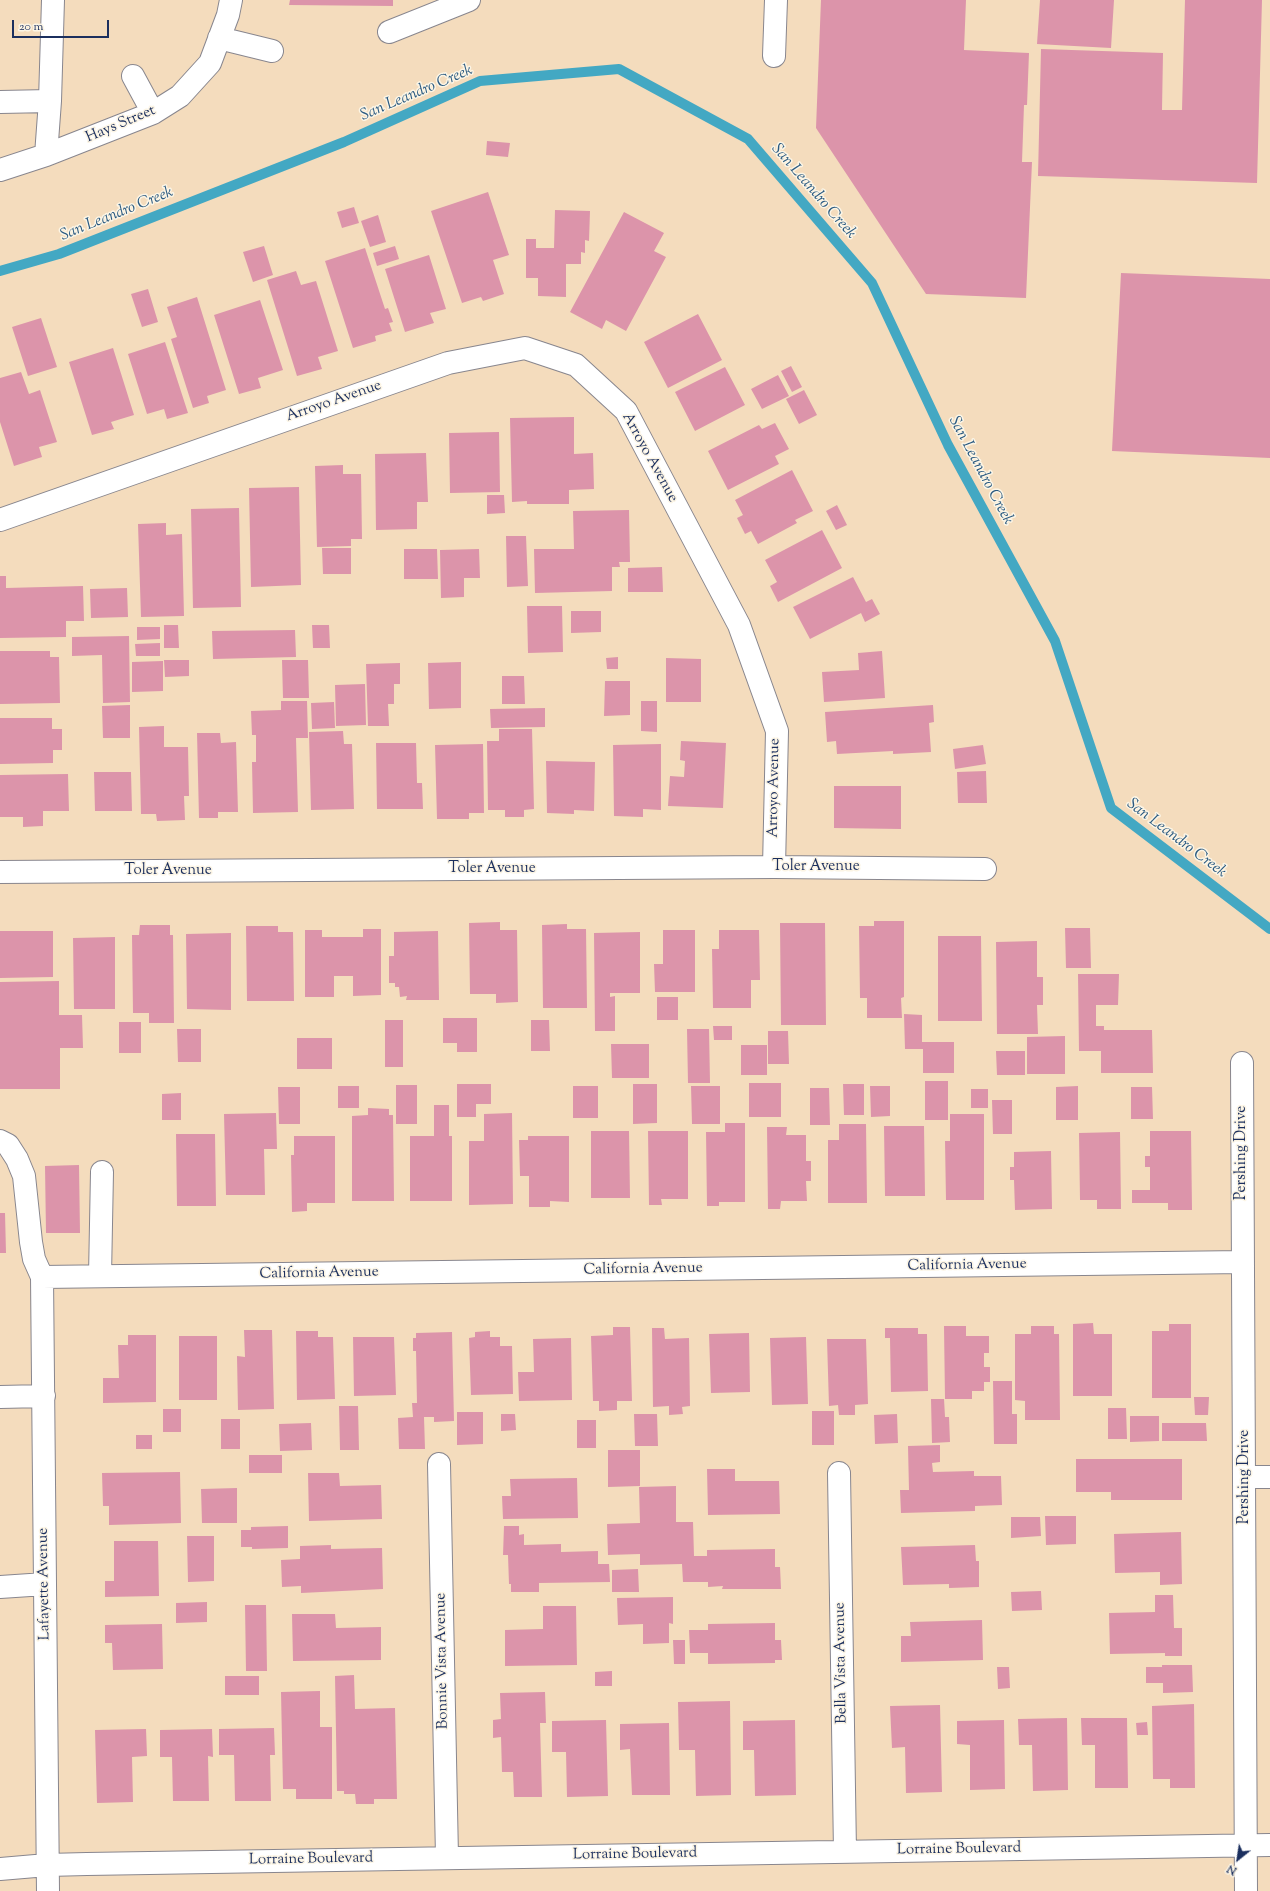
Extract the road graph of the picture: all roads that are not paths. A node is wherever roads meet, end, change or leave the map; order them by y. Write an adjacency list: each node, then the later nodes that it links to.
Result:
1 (53, 0): 10 (street)
2 (231, 0): 6 (street, Hays Street)
3 (469, 0): 5 (street)
4 (776, 0): 8 (street)
5 (389, 32)
6 (219, 38): 7 (street); 12 (street, Hays Street)
7 (272, 51)
8 (774, 56)
9 (133, 76): 12 (street)
10 (50, 101): 11 (street); 13 (street)
11 (0, 102)
12 (153, 114): 13 (street, Hays Street)
13 (46, 155): 14 (street, Hays Street)
14 (0, 170)
15 (0, 520): 16 (street, Arroyo Avenue)
16 (774, 867): 17 (street, Toler Avenue); 18 (street, Toler Avenue)
17 (984, 869)
18 (0, 872)
19 (1242, 1063): 22 (street, Pershing Drive)
20 (0, 1141): 24 (street)
21 (102, 1172): 23 (street)
22 (1243, 1262): 23 (street, California Avenue); 29 (street, Pershing Drive)
23 (100, 1276): 24 (street, California Avenue)
24 (42, 1277): 25 (street, Lafayette Avenue)
25 (44, 1396): 26 (street); 31 (street, Lafayette Avenue)
26 (0, 1397)
27 (439, 1464): 36 (street, Bonnie Vista Avenue)
28 (839, 1473): 35 (street, Bella Vista Avenue)
29 (1245, 1477): 30 (street); 33 (street, Pershing Drive)
30 (1270, 1477)
31 (45, 1584): 32 (street); 37 (street, Lafayette Avenue)
32 (0, 1587)
33 (1246, 1845): 34 (street, Lorraine Boulevard); 35 (street, Lorraine Boulevard); 40 (street, Pershing Drive)
34 (1270, 1845)
35 (845, 1852): 36 (street, Lorraine Boulevard)
36 (447, 1857): 37 (street, Lorraine Boulevard)
37 (47, 1865): 38 (street, Lorraine Boulevard); 39 (street, Lafayette Avenue)
38 (0, 1869)
39 (48, 1891)
40 (1246, 1891)

